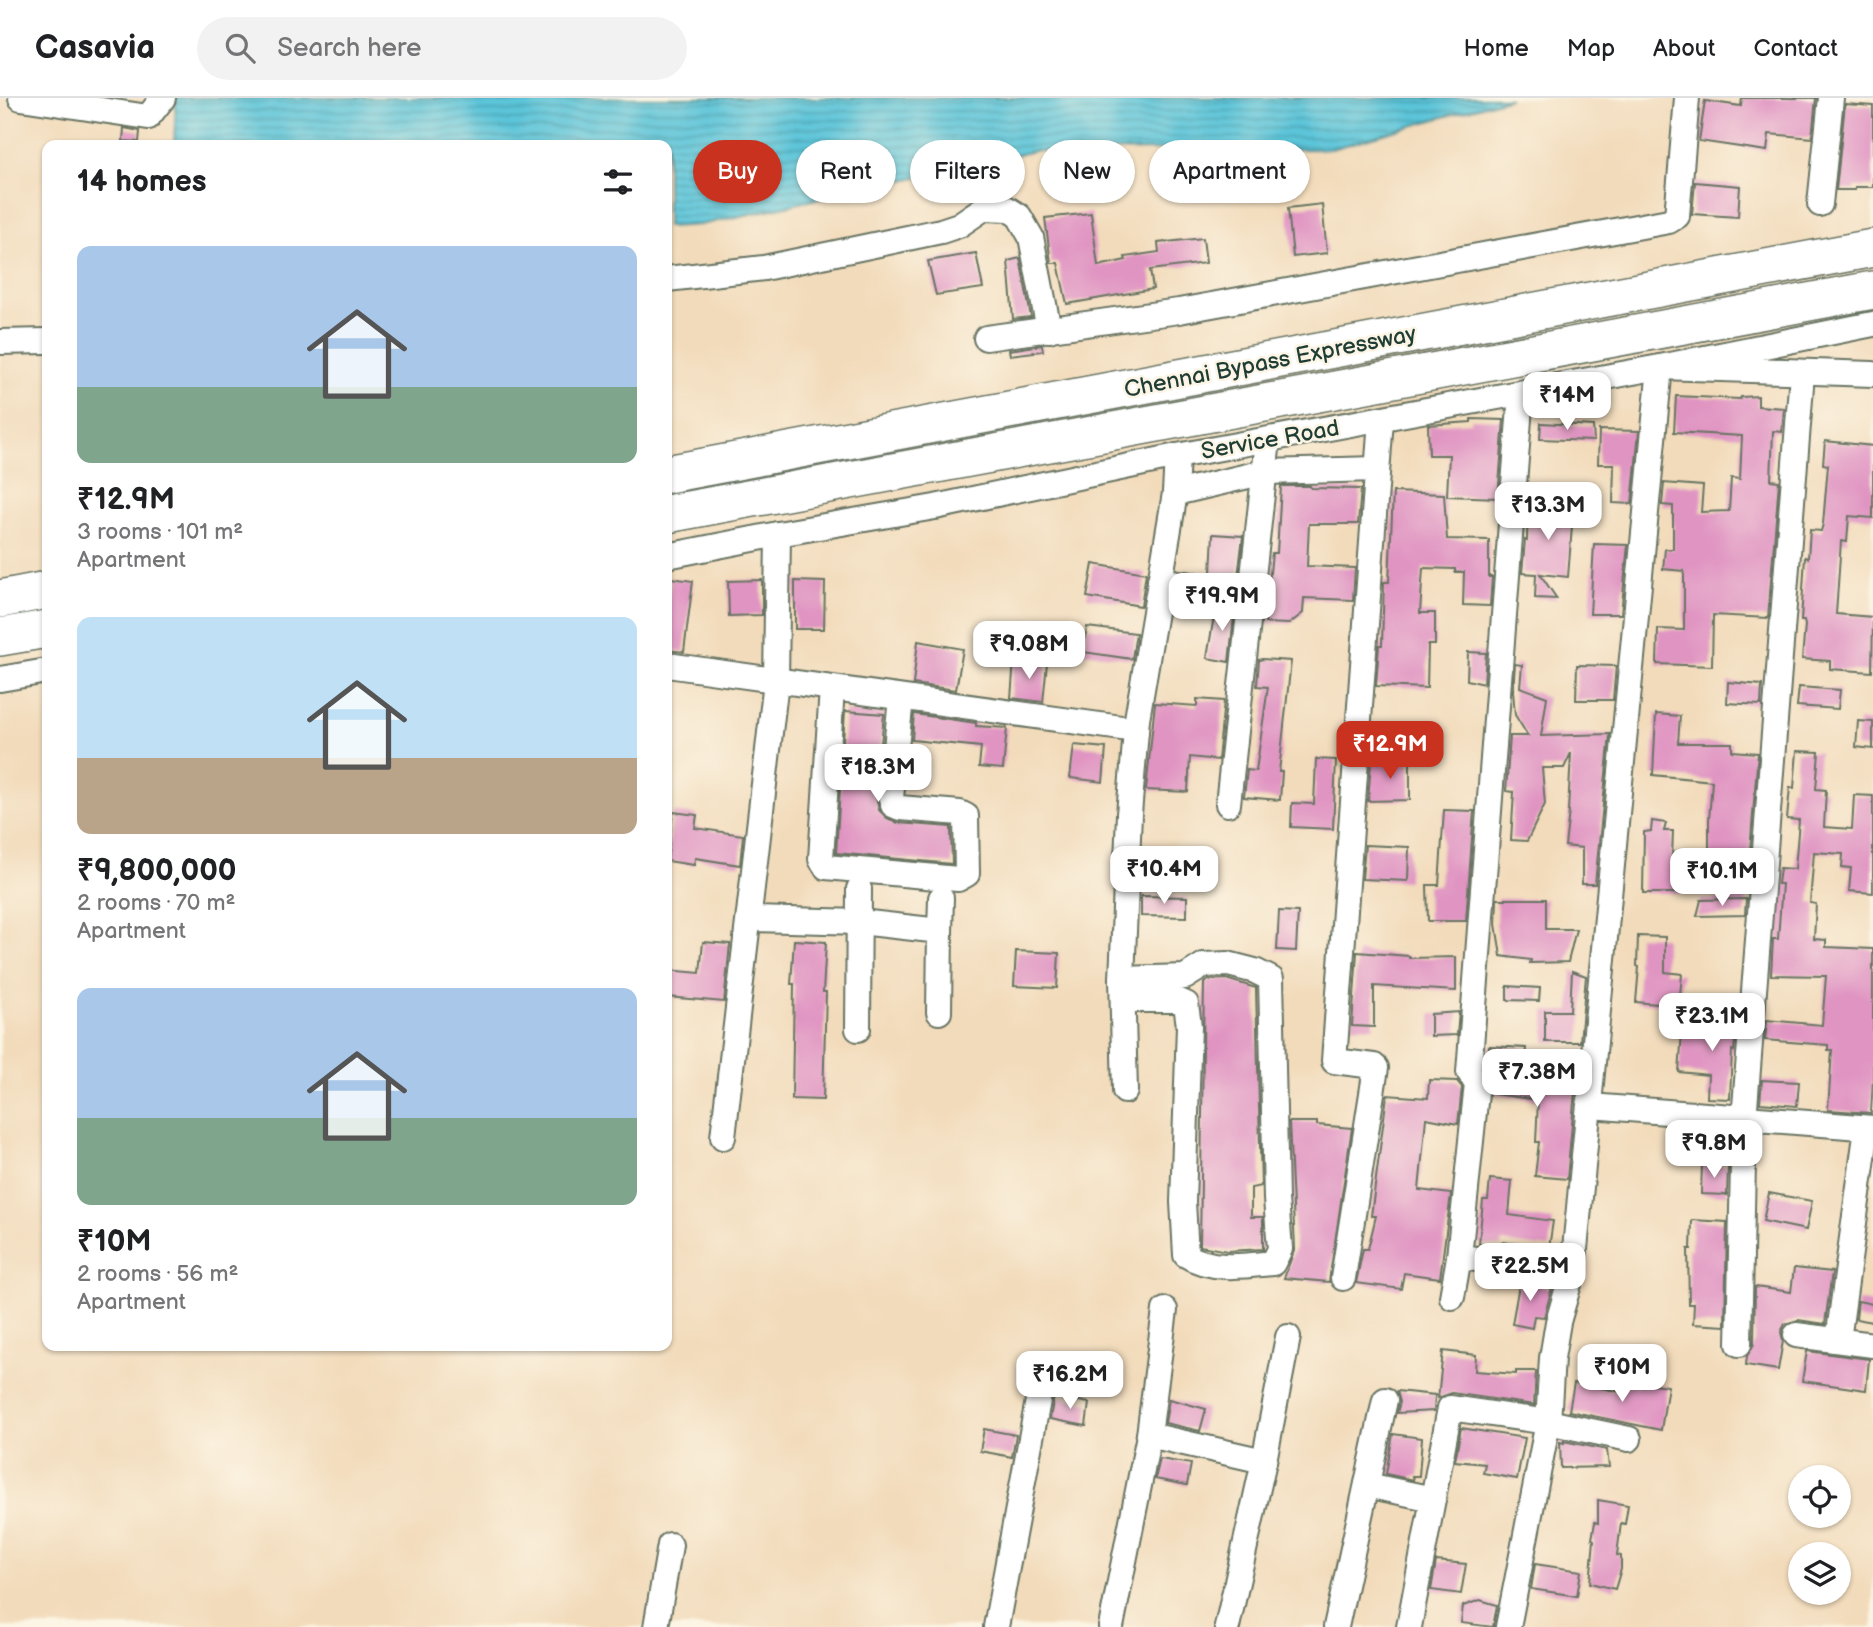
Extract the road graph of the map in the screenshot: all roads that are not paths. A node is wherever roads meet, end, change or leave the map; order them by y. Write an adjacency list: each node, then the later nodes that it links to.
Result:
1 (21, 98): 2 (street)
2 (163, 98)
3 (1687, 98): 10 (street)
4 (1831, 98): 5 (street)
5 (1820, 204)
6 (1873, 248): 23 (highway, Chennai Bypass Expressway)
7 (672, 278): 10 (street)
8 (1873, 290): 25 (highway, Chennai Bypass Expressway)
9 (1873, 324): 14 (street, Service Road)
10 (1049, 330): 11 (street)
11 (986, 338)
12 (42, 341): 13 (street)
13 (0, 342)
14 (1660, 367): 15 (street); 17 (street, Service Road); 51 (street)
15 (1802, 373): 16 (street); 52 (street)
16 (1873, 374)
17 (1521, 393): 18 (street, Service Road); 55 (street)
18 (1381, 419): 19 (street, Service Road); 21 (street)
19 (1268, 440): 20 (street, Service Road); 22 (street)
20 (1177, 456): 24 (street); 26 (street, Service Road)
21 (1377, 470): 22 (street); 57 (street)
22 (1265, 472): 24 (street); 30 (street)
23 (672, 473)
24 (1175, 493): 28 (street)
25 (672, 513)
26 (778, 534): 27 (street, Service Road); 37 (street)
27 (672, 555)
28 (1160, 580): 30 (street); 40 (street)
29 (42, 591): 31 (highway)
30 (1251, 594): 41 (street)
31 (0, 599)
32 (42, 630): 33 (highway)
33 (0, 638)
34 (672, 666): 37 (street)
35 (42, 672): 36 (street)
36 (0, 679)
37 (776, 681): 38 (street); 44 (street)
38 (832, 696): 39 (street); 39 (street)
39 (900, 704): 40 (street)
40 (1136, 730): 47 (street)
41 (1228, 804)
42 (859, 889): 45 (street)
43 (941, 898): 46 (street)
44 (750, 919): 45 (street); 54 (street)
45 (860, 922): 46 (street); 49 (street)
46 (940, 931): 48 (street)
47 (1123, 990): 47 (street); 50 (street)
48 (939, 1012)
49 (859, 1029)
50 (1125, 1091)
51 (1590, 1106): 52 (street); 56 (street)
52 (1744, 1120): 53 (street); 63 (street)
53 (1870, 1128): 62 (street)
54 (723, 1137)
55 (1459, 1256): 56 (street); 58 (street)
56 (1573, 1270): 67 (street)
57 (1343, 1278)
58 (1452, 1297)
59 (1166, 1310): 68 (street)
60 (1796, 1335): 62 (street)
61 (1288, 1337): 70 (street)
62 (1838, 1340): 64 (street)
63 (1738, 1344)
64 (1873, 1345)
65 (1044, 1368): 75 (street)
66 (1385, 1400): 71 (street)
67 (1548, 1422): 69 (street); 72 (street); 80 (street)
68 (1149, 1436): 70 (street); 76 (street)
69 (1629, 1439)
70 (1264, 1461): 77 (street)
71 (1367, 1485): 72 (street); 78 (street)
72 (1433, 1499): 79 (street)
73 (670, 1545): 74 (street)
74 (656, 1627)
75 (996, 1627)
76 (1111, 1627)
77 (1227, 1627)
78 (1336, 1627)
79 (1409, 1627)
80 (1508, 1627)

